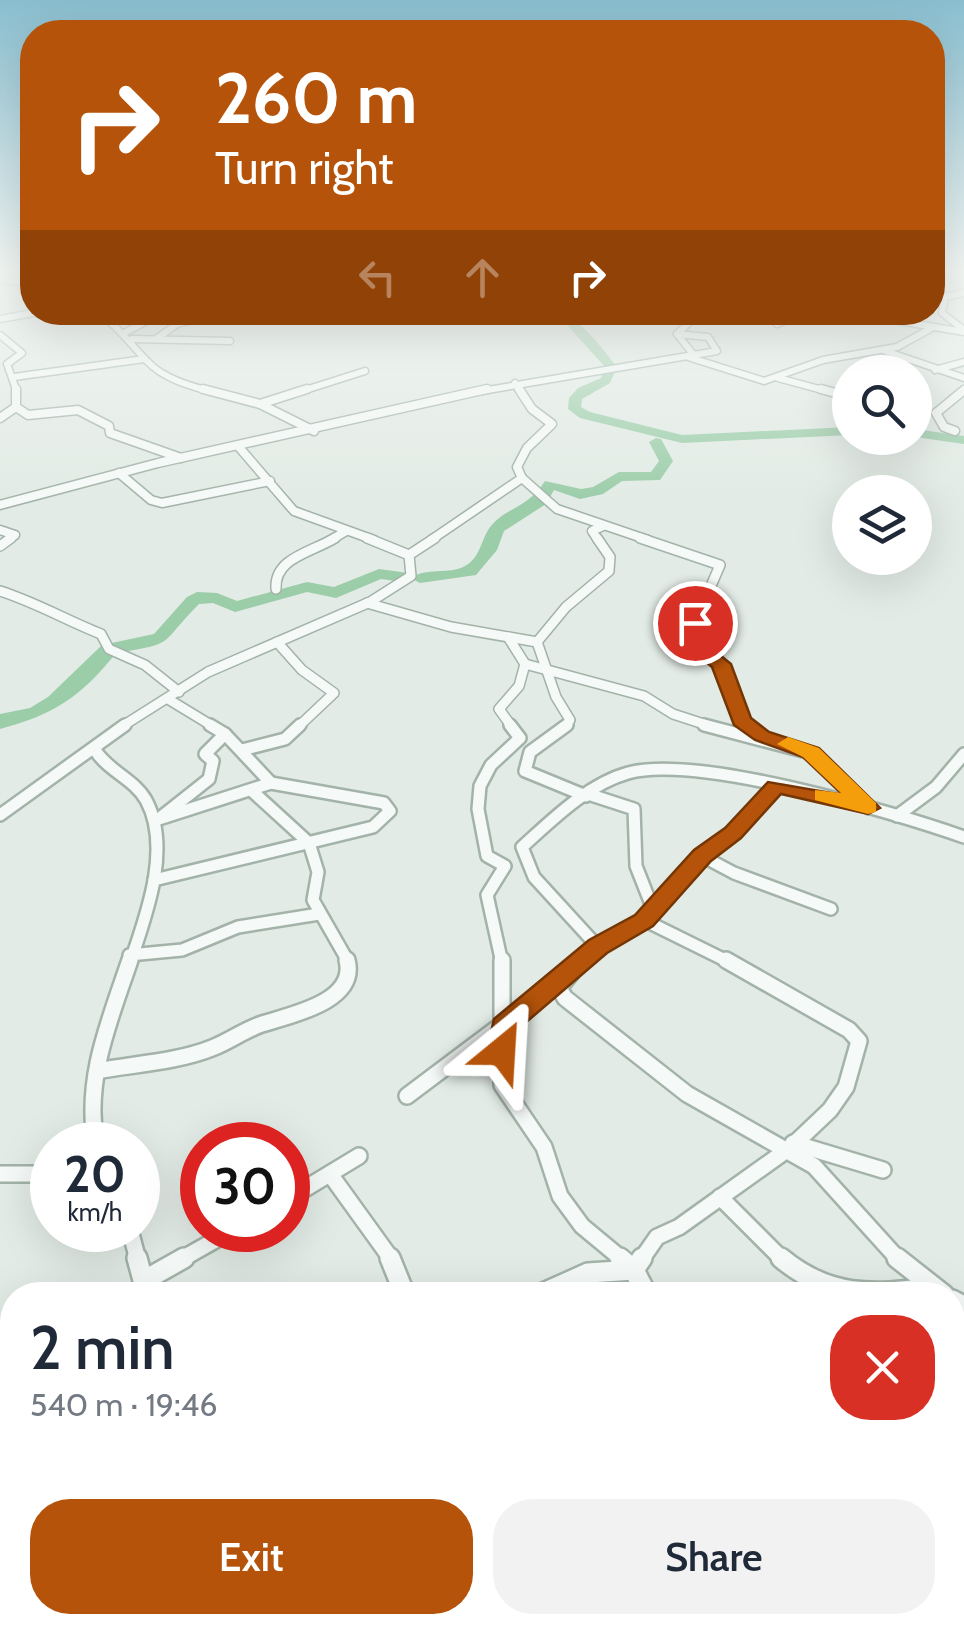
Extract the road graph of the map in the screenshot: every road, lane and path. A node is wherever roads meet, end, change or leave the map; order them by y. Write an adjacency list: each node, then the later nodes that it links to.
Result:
1 (16, 349): 13 (street)
2 (138, 349): 8 (street)
3 (686, 349): 7 (street)
4 (715, 349): 7 (street)
5 (884, 349): 6 (street)
6 (881, 350): 10 (street); 14 (street)
7 (690, 356): 14 (street); 16 (street)
8 (144, 360): 13 (street); 19 (street)
9 (964, 362): 10 (street)
10 (935, 370): 15 (street)
11 (0, 371): 13 (street)
12 (365, 371): 19 (street)
13 (12, 374): 20 (street)
14 (778, 378): 18 (street)
15 (964, 378)
16 (516, 383): 22 (street); 27 (street)
17 (964, 390): 23 (street)
18 (832, 392)
19 (260, 404): 22 (street)
20 (16, 407): 21 (street); 25 (street)
21 (0, 418)
22 (314, 430): 24 (street)
23 (955, 431)
24 (238, 446): 25 (street); 28 (street)
25 (181, 458): 26 (street)
26 (119, 472): 28 (street); 29 (street)
27 (522, 478): 30 (street); 34 (street)
28 (270, 481): 32 (street)
29 (0, 505)
30 (603, 526): 40 (street); 45 (street)
31 (0, 530): 33 (street)
32 (346, 530): 34 (street); 35 (street)
33 (0, 546)
34 (409, 555): 37 (street)
35 (276, 589)
36 (0, 591): 43 (street)
37 (367, 603): 38 (street); 39 (street)
38 (508, 637): 40 (street); 41 (street)
39 (277, 642): 43 (street); 47 (street)
40 (537, 642): 42 (street)
41 (524, 664): 42 (street); 67 (street)
42 (545, 668): 45 (street); 52 (street)
43 (173, 696): 44 (street); 46 (street)
44 (225, 734): 47 (street); 56 (street)
45 (762, 736): 53 (street)
46 (95, 750): 54 (street); 56 (street)
47 (242, 750): 49 (street)
48 (964, 754): 55 (street)
49 (272, 782): 51 (street); 58 (street)
50 (776, 787): 52 (street); 53 (street); 59 (street)
51 (251, 790): 56 (street); 58 (street)
52 (587, 795): 63 (street); 64 (street)
53 (868, 808): 55 (street)
54 (0, 815)
55 (897, 816): 57 (street)
56 (154, 820): 60 (street)
57 (964, 837)
58 (309, 843): 60 (street); 62 (street)
59 (702, 856): 61 (street); 63 (street)
60 (154, 880): 65 (street)
61 (831, 908)
62 (319, 914): 65 (street); 68 (street)
63 (649, 915): 64 (street); 71 (street)
64 (598, 946): 66 (street)
65 (129, 955): 68 (street)
66 (560, 982): 67 (street); 71 (street)
67 (504, 1026): 69 (street); 81 (street)
68 (97, 1072): 70 (street)
69 (407, 1096)
70 (89, 1122)
71 (788, 1146): 73 (street); 78 (street); 88 (street)
72 (359, 1156): 76 (street)
73 (883, 1170)
74 (0, 1174): 75 (street)
75 (30, 1174)
76 (330, 1174): 77 (street); 84 (street)
77 (310, 1185)
78 (720, 1197): 81 (street); 87 (street)
79 (136, 1252): 82 (street)
80 (200, 1252): 83 (street)
81 (634, 1270): 85 (street); 86 (street)
82 (144, 1282)
83 (155, 1282)
84 (401, 1282)
85 (568, 1282)
86 (640, 1282)
87 (821, 1282)
88 (922, 1282)

